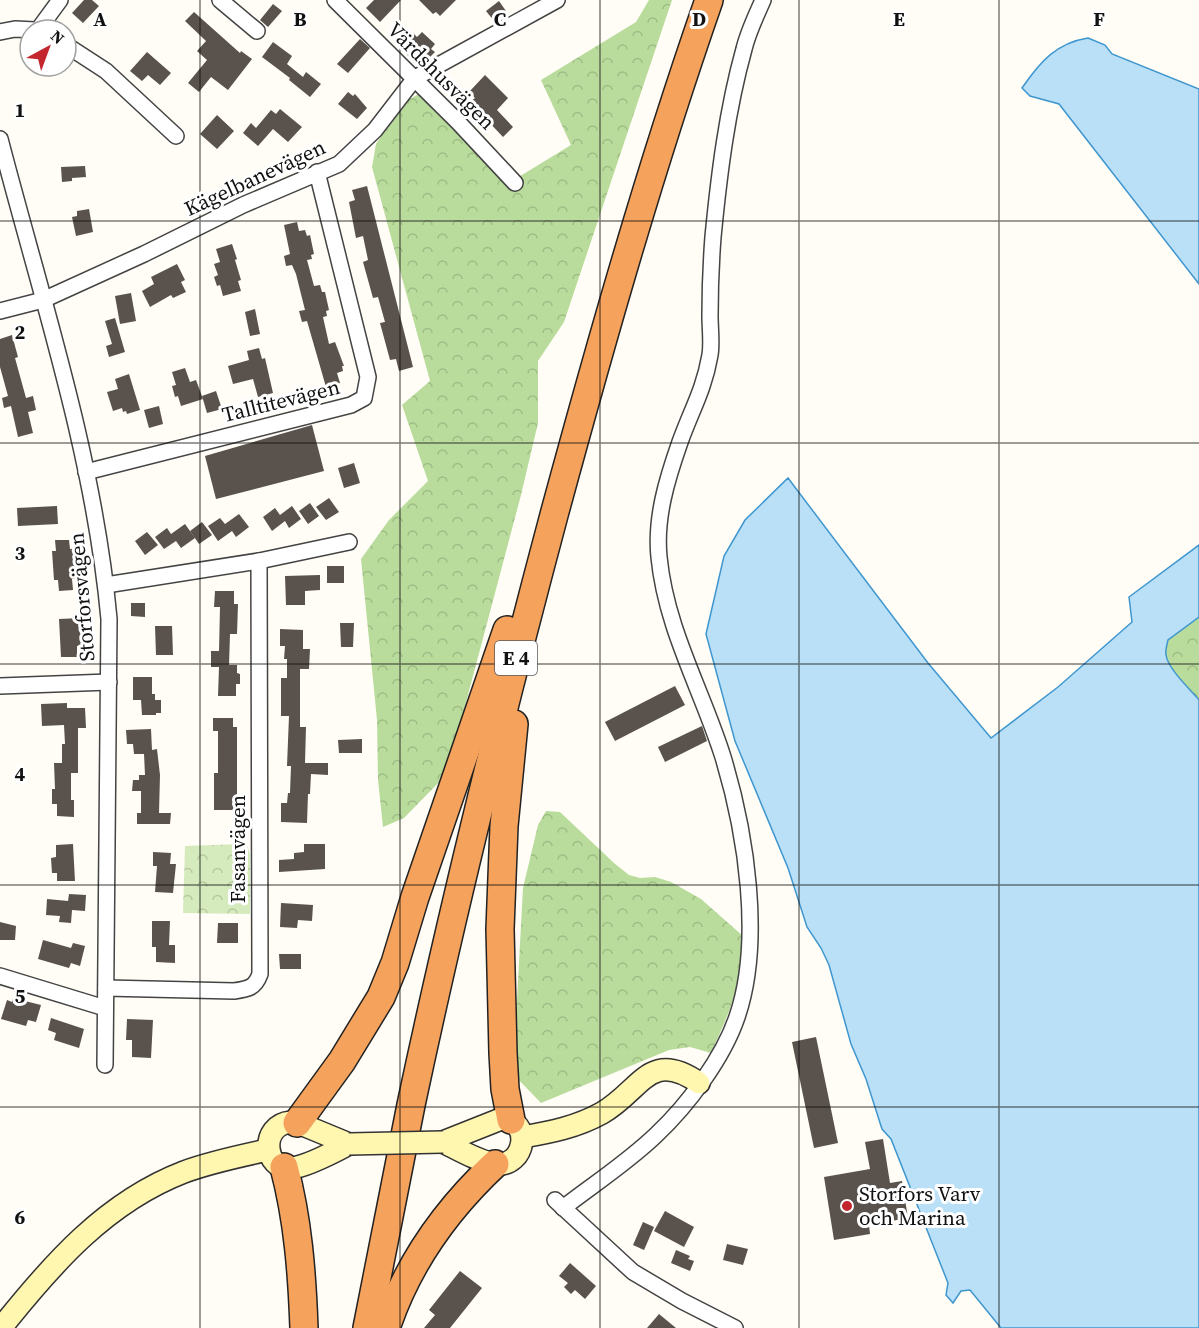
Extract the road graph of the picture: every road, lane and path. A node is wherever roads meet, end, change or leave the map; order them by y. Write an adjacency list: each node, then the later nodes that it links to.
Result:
1 (60, 0): 8 (street)
2 (220, 0): 10 (street)
3 (335, 0): 13 (street, Värdshusvägen)
4 (558, 0): 13 (street, Kägelbanevägen)
5 (691, 0): 24 (highway, E 4)
6 (709, 0): 24 (highway, E 4)
7 (763, 0): 31 (street)
8 (46, 18)
9 (18, 29): 11 (street)
10 (258, 31)
11 (0, 32)
12 (78, 52): 14 (street)
13 (415, 78): 16 (street, Kägelbanevägen); 17 (street, Värdshusvägen)
14 (176, 136)
15 (0, 139): 18 (street, Storforsvägen)
16 (317, 172): 18 (street, Kägelbanevägen); 20 (street, Talltitevägen)
17 (515, 183)
18 (42, 300): 19 (street, Kägelbanevägen); 20 (street, Storforsvägen)
19 (0, 311)
20 (86, 472): 23 (street, Storforsvägen)
21 (349, 542): 22 (street)
22 (259, 561): 23 (street); 28 (street, Fasanvägen)
23 (106, 585): 25 (street, Storforsvägen)
24 (514, 632): 32 (highway); 33 (highway); 40 (highway, E 4); 41 (highway, E 4)
25 (109, 681): 26 (street); 28 (street, Storforsvägen)
26 (0, 686)
27 (0, 976): 29 (street)
28 (106, 988): 29 (street, Storforsvägen)
29 (105, 1008): 30 (street, Storforsvägen)
30 (105, 1065)
31 (699, 1083): 33 (street); 43 (street)
32 (297, 1123): 35 (street); 36 (street)
33 (517, 1129): 34 (street); 37 (street)
34 (443, 1142): 35 (street, bridge); 37 (street)
35 (349, 1144): 36 (street)
36 (276, 1159): 38 (street); 39 (highway)
37 (495, 1164): 42 (highway)
38 (1, 1328)
39 (304, 1328)
40 (349, 1328)
41 (367, 1328)
42 (386, 1328)
43 (735, 1328)

